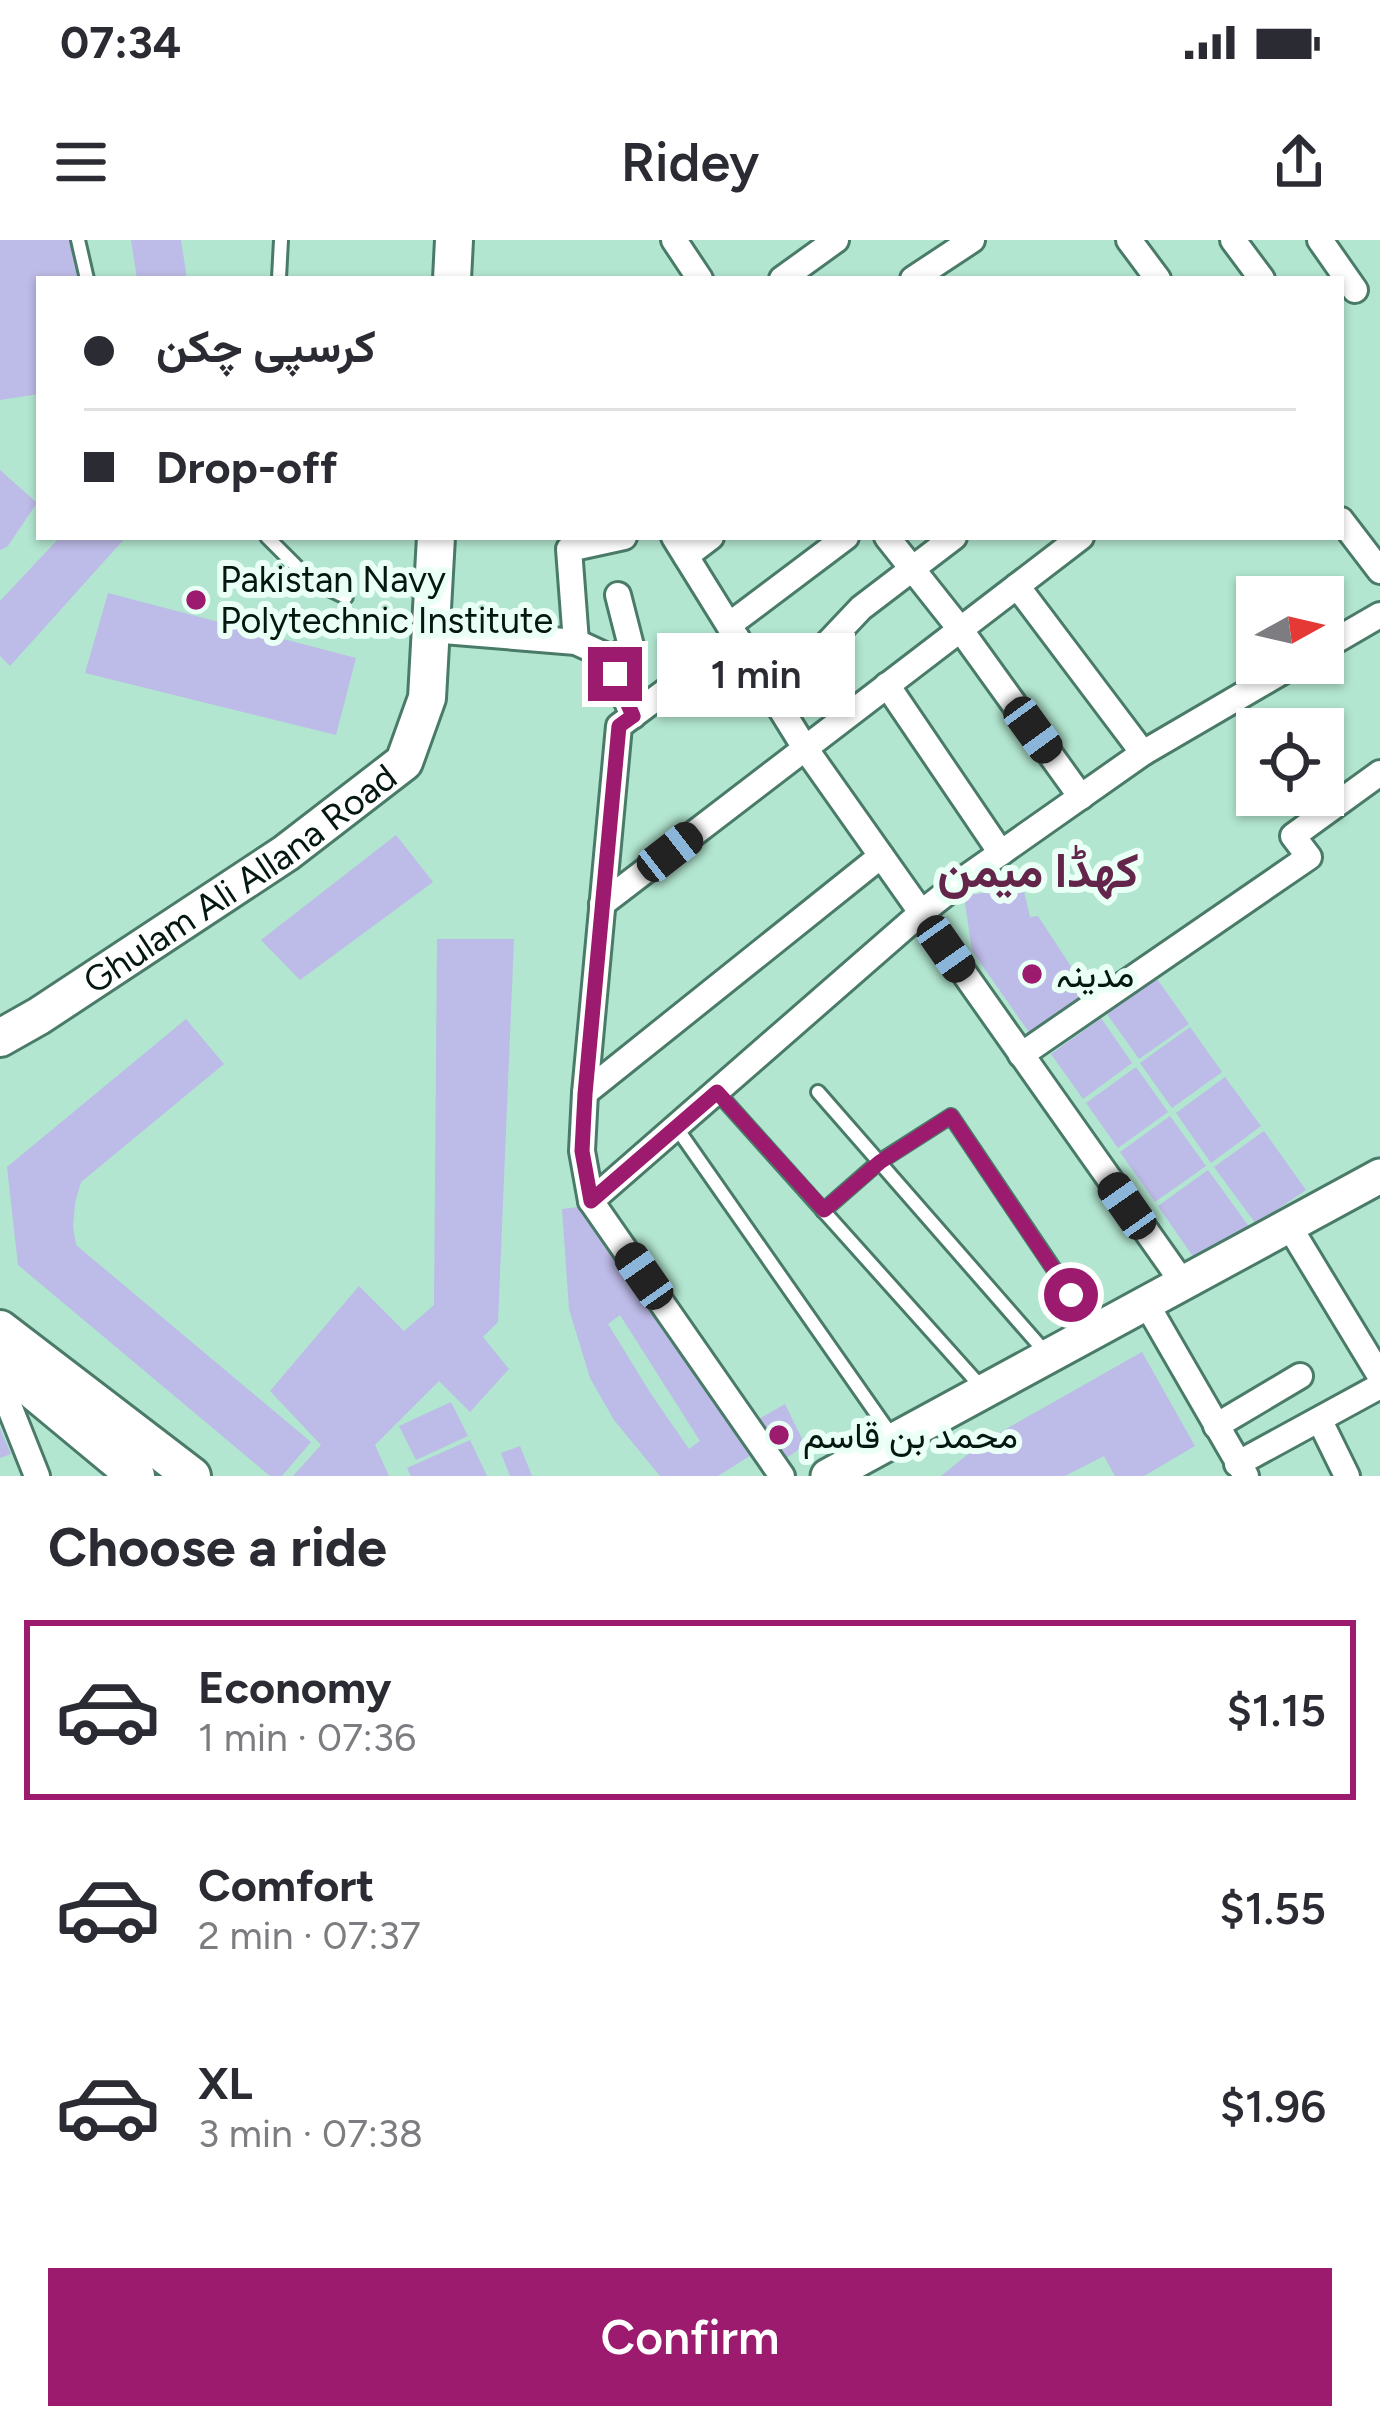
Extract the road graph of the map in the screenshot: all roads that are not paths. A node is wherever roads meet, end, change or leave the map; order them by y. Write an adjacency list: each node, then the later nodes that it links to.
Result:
1 (79, 240): 10 (lane)
2 (280, 240): 11 (lane)
3 (454, 240): 12 (main road)
4 (674, 240): 13 (street)
5 (836, 240): 14 (street)
6 (972, 240): 15 (street)
7 (1129, 240): 16 (street)
8 (1233, 240): 17 (street)
9 (1320, 240): 18 (street)
10 (86, 276)
11 (279, 276)
12 (452, 276)
13 (698, 276)
14 (786, 276)
15 (918, 276)
16 (1156, 276)
17 (1260, 276)
18 (1355, 290)
19 (1344, 524): 29 (street)
20 (270, 540): 32 (lane)
21 (436, 540): 35 (main road, Ghulam Ali Allana Road)
22 (610, 540): 38 (street)
23 (842, 540): 36 (street)
24 (889, 540): 28 (street)
25 (950, 540): 28 (street)
26 (1077, 540): 30 (street)
27 (680, 546): 36 (street)
28 (912, 569): 34 (street); 42 (street)
29 (1380, 571)
30 (1017, 586): 34 (street); 45 (street)
31 (618, 595): 39 (street)
32 (346, 597)
33 (1380, 615): 37 (street)
34 (960, 629): 41 (street); 47 (street)
35 (449, 631): 38 (street); 52 (main road, Ghulam Ali Allana Road)
36 (733, 632): 42 (street); 43 (street)
37 (1344, 636)
38 (571, 641): 39 (street)
39 (613, 658): 43 (street)
40 (1261, 684): 45 (street)
41 (887, 686): 44 (street); 48 (street)
42 (775, 699): 44 (street)
43 (633, 716): 50 (street)
44 (805, 748): 49 (street); 50 (street)
45 (1142, 753): 47 (street)
46 (1380, 773): 54 (street)
47 (1082, 797): 48 (street)
48 (1001, 853): 51 (street)
49 (881, 856): 51 (street); 58 (street)
50 (602, 904): 58 (street)
51 (921, 914): 54 (street); 56 (street)
52 (39, 1016): 53 (main road, Ghulam Ali Allana Road); 55 (main road)
53 (0, 1038)
54 (1021, 1055): 65 (street)
55 (0, 1058)
56 (717, 1092): 59 (street); 63 (lane)
57 (818, 1092): 60 (lane)
58 (585, 1094): 62 (street)
59 (676, 1127): 62 (street); 78 (lane)
60 (880, 1162): 63 (lane); 68 (lane); 69 (lane)
61 (1380, 1176): 64 (street)
62 (591, 1201): 83 (street)
63 (824, 1210): 75 (lane)
64 (1289, 1226): 65 (street); 72 (street)
65 (1184, 1283): 66 (street)
66 (1147, 1303): 68 (street); 77 (street)
67 (0, 1329): 82 (main road)
68 (1095, 1331): 69 (street)
69 (1049, 1356): 75 (street)
70 (0, 1363): 81 (main road)
71 (1300, 1376): 77 (street)
72 (1380, 1376)
73 (0, 1383): 80 (street)
74 (1380, 1387): 76 (street)
75 (985, 1391): 78 (street)
76 (1320, 1421): 79 (street); 85 (street)
77 (1216, 1426): 79 (street)
78 (895, 1440): 84 (street)
79 (1241, 1470)
80 (37, 1476)
81 (136, 1476)
82 (192, 1476)
83 (782, 1476)
84 (828, 1476)
85 (1347, 1476)

